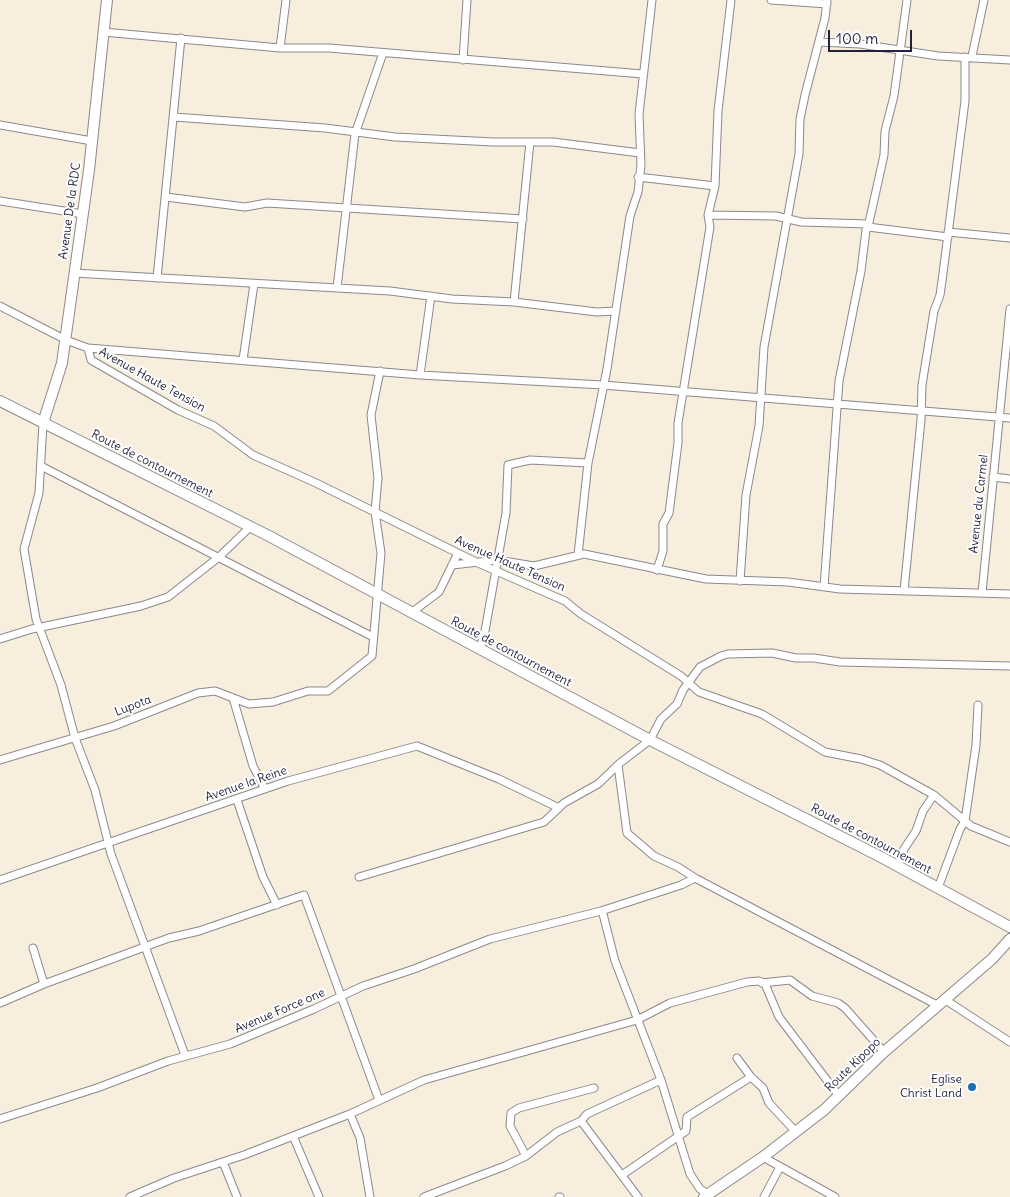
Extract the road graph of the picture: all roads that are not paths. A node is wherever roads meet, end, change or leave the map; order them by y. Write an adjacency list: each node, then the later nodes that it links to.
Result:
1 (107, 0): 10 (street, Avenue De la RDC)
2 (286, 0): 13 (street)
3 (467, 0): 17 (street)
4 (652, 0): 19 (street)
5 (731, 0): 27 (street)
6 (771, 0): 9 (street)
7 (907, 0): 14 (street)
8 (984, 0): 16 (street)
9 (827, 2): 12 (street)
10 (103, 32): 11 (street); 23 (street, Avenue De la RDC)
11 (181, 38): 13 (street); 20 (street)
12 (819, 42): 14 (street); 33 (street)
13 (280, 48): 15 (street)
14 (900, 52): 16 (street); 35 (street)
15 (383, 53): 17 (street); 22 (street)
16 (968, 57): 18 (street); 36 (street)
17 (463, 60): 19 (street)
18 (1010, 60)
19 (643, 74): 25 (street)
20 (174, 117): 22 (street); 28 (street)
21 (0, 125): 23 (street)
22 (355, 134): 24 (street); 30 (street)
23 (92, 141): 31 (street, Avenue De la RDC)
24 (530, 142): 25 (street); 34 (street)
25 (640, 153): 26 (street)
26 (638, 177): 27 (street); 46 (street)
27 (715, 186): 32 (street)
28 (166, 197): 30 (street); 39 (street)
29 (0, 201): 31 (street)
30 (346, 208): 34 (street); 41 (street)
31 (83, 214): 38 (street, Avenue De la RDC)
32 (708, 215): 33 (street); 53 (street)
33 (786, 218): 35 (street); 54 (street)
34 (523, 219): 43 (street)
35 (868, 226): 36 (street); 56 (street)
36 (948, 235): 37 (street); 57 (street)
37 (1010, 238)
38 (74, 272): 39 (street); 47 (street, Avenue De la RDC)
39 (157, 278): 40 (street)
40 (254, 284): 41 (street); 49 (street)
41 (337, 288): 42 (street)
42 (431, 296): 43 (street); 51 (street)
43 (514, 302): 46 (street)
44 (0, 306): 47 (street, Avenue Haute Tension)
45 (1010, 309): 58 (street, Avenue du Carmel)
46 (616, 311): 52 (street)
47 (64, 339): 48 (street, Avenue Haute Tension); 60 (street, Avenue De la RDC)
48 (88, 348): 49 (street); 65 (street, Avenue Haute Tension)
49 (243, 360): 50 (street)
50 (380, 371): 51 (street); 65 (street, Lupota)
51 (420, 375): 52 (street)
52 (603, 385): 53 (street); 61 (street)
53 (682, 392): 54 (street); 74 (street)
54 (759, 398): 56 (street); 75 (street)
55 (0, 401): 60 (street, Route de contournement)
56 (838, 404): 57 (street); 76 (street)
57 (920, 410): 58 (street); 77 (street)
58 (1000, 417): 59 (street); 63 (street, Avenue du Carmel)
59 (1010, 418)
60 (43, 423): 62 (street); 66 (street, Route de contournement)
61 (588, 463): 68 (street); 70 (street)
62 (41, 466): 69 (street); 82 (street)
63 (993, 477): 64 (street); 78 (street, Avenue du Carmel)
64 (1010, 479)
65 (375, 512): 67 (street, Avenue Haute Tension); 80 (street, Lupota)
66 (250, 527): 69 (street); 80 (street, Route de contournement)
67 (458, 554): 71 (street, Avenue Haute Tension); 72 (street)
68 (578, 555): 70 (street); 74 (street)
69 (218, 557): 82 (street); 83 (street)
70 (497, 560): 71 (street); 73 (street)
71 (478, 563): 72 (street); 73 (street, Avenue Haute Tension)
72 (452, 565): 81 (street)
73 (495, 570): 85 (street); 87 (street, Avenue Haute Tension)
74 (657, 570): 75 (street)
75 (740, 580): 76 (street)
76 (824, 586): 77 (street)
77 (904, 591): 78 (street)
78 (982, 593): 79 (street)
79 (1010, 594)
80 (378, 596): 81 (street, Route de contournement); 83 (street, Lupota)
81 (411, 613): 85 (street, Route de contournement)
82 (40, 628): 84 (street); 90 (street)
83 (373, 636): 88 (street, Lupota)
84 (0, 639)
85 (480, 649): 91 (street, Route de contournement)
86 (1010, 666): 87 (street)
87 (688, 684): 91 (street); 95 (street, Avenue Haute Tension)
88 (233, 698): 90 (street, Lupota); 94 (street)
89 (978, 705): 98 (street)
90 (75, 738): 92 (street, Lupota); 100 (street)
91 (650, 740): 93 (street); 101 (street, Route de contournement)
92 (0, 760)
93 (618, 765): 97 (street); 103 (street)
94 (265, 789): 96 (street, Avenue la Reine); 97 (street, Avenue la Reine)
95 (934, 795): 98 (street, Avenue Haute Tension); 101 (street)
96 (236, 800): 100 (street, Avenue la Reine); 106 (street)
97 (559, 808): 102 (street)
98 (966, 821): 99 (street, Avenue Haute Tension); 105 (street)
99 (1010, 842)
100 (109, 844): 104 (street, Avenue la Reine); 111 (street)
101 (898, 866): 105 (street, Route de contournement)
102 (359, 877)
103 (695, 878): 107 (street, Avenue Force one); 115 (street)
104 (0, 880)
105 (938, 888): 108 (street, Route de contournement)
106 (277, 905): 111 (street); 114 (street)
107 (601, 911): 114 (street, Avenue Force one); 117 (street)
108 (1010, 927)
109 (1010, 939): 115 (street, Route Kipopo)
110 (34, 948): 113 (street)
111 (144, 948): 113 (street); 120 (street)
112 (762, 983): 117 (street); 119 (street); 125 (street)
113 (44, 984): 116 (street)
114 (342, 996): 120 (street, Avenue Force one); 126 (street)
115 (941, 1002): 118 (street); 119 (street, Route Kipopo)
116 (0, 1003)
117 (637, 1020): 123 (street); 126 (street)
118 (1010, 1042)
119 (884, 1052): 125 (street, Route Kipopo)
120 (185, 1055): 128 (street, Avenue Force one)
121 (737, 1058): 122 (street)
122 (751, 1078): 130 (street); 131 (street)
123 (661, 1080): 129 (street); 131 (street)
124 (594, 1088): 133 (street)
125 (839, 1096): 130 (street, Route Kipopo)
126 (379, 1100): 127 (street)
127 (350, 1114): 132 (street); 142 (street)
128 (0, 1119)
129 (581, 1121): 133 (street); 137 (street)
130 (796, 1132): 134 (street, Route Kipopo)
131 (679, 1135): 137 (street); 138 (street)
132 (293, 1136): 135 (street); 141 (street)
133 (526, 1156): 143 (street)
134 (763, 1157): 136 (street); 138 (street, Route Kipopo)
135 (223, 1162): 139 (street); 140 (street)
136 (780, 1167): 145 (street); 146 (street)
137 (622, 1175): 144 (street)
138 (706, 1196)
139 (130, 1197)
140 (238, 1197)
141 (319, 1197)
142 (370, 1197)
143 (424, 1197)
144 (638, 1197)
145 (764, 1197)
146 (835, 1197)

